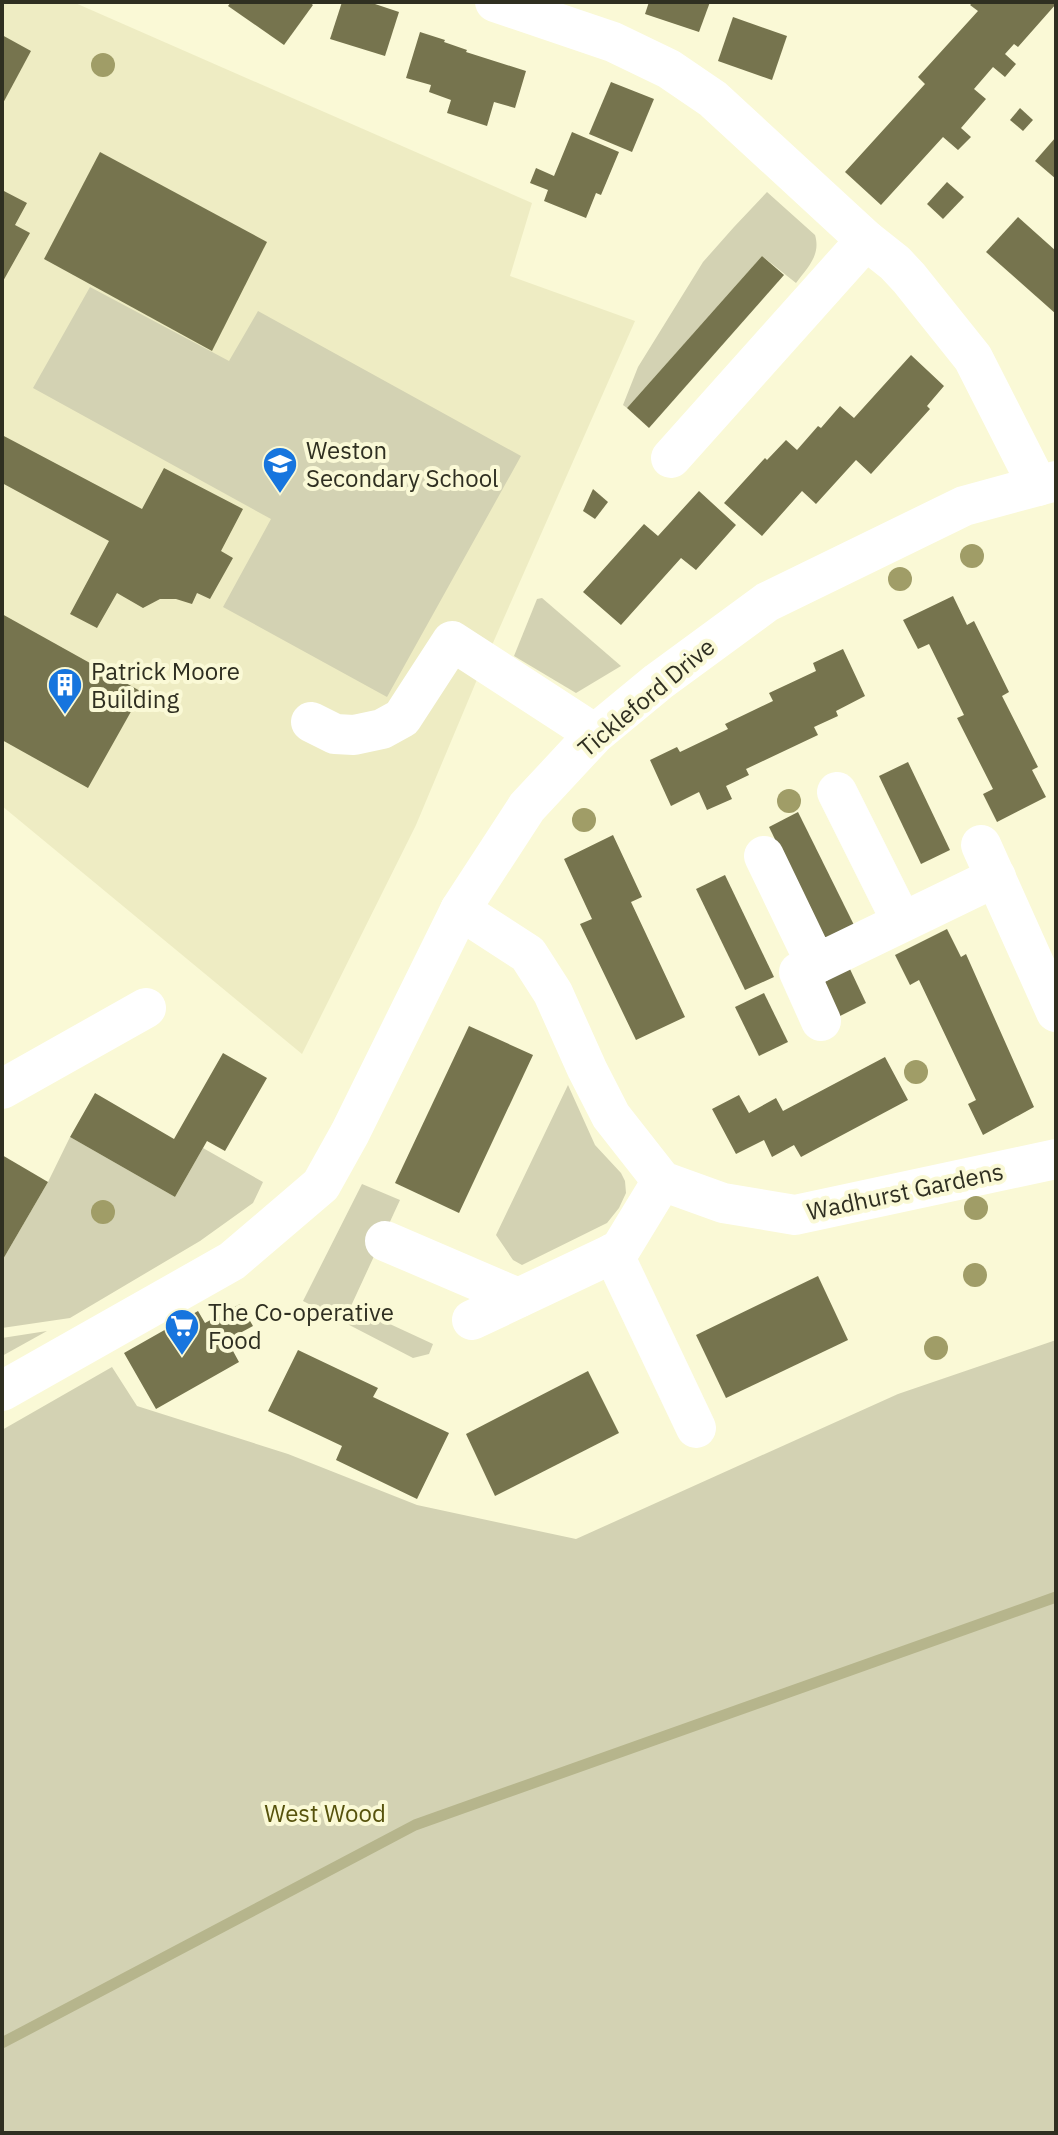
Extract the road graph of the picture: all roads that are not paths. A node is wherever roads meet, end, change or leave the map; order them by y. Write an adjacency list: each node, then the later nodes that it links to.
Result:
1 (495, 2): 2 (street, Tickleford Drive)
2 (866, 240): 3 (street); 4 (street, Tickleford Drive)
3 (671, 458)
4 (1047, 483): 6 (street, Tickleford Drive)
5 (311, 722): 6 (street)
6 (595, 734): 9 (street, Tickleford Drive)
7 (837, 792): 10 (street)
8 (764, 856): 11 (street)
9 (460, 910): 17 (street); 22 (street, Tickleford Drive)
10 (902, 922): 11 (street); 13 (street)
11 (816, 964): 14 (street)
12 (146, 1008): 15 (street)
13 (1056, 1012)
14 (821, 1021)
15 (2, 1089)
16 (1056, 1159): 17 (street, Wadhurst Gardens)
17 (662, 1181): 19 (street)
18 (385, 1241): 20 (street)
19 (613, 1253): 20 (street); 23 (street)
20 (518, 1298): 21 (street)
21 (472, 1320)
22 (2, 1391)
23 (696, 1428)

